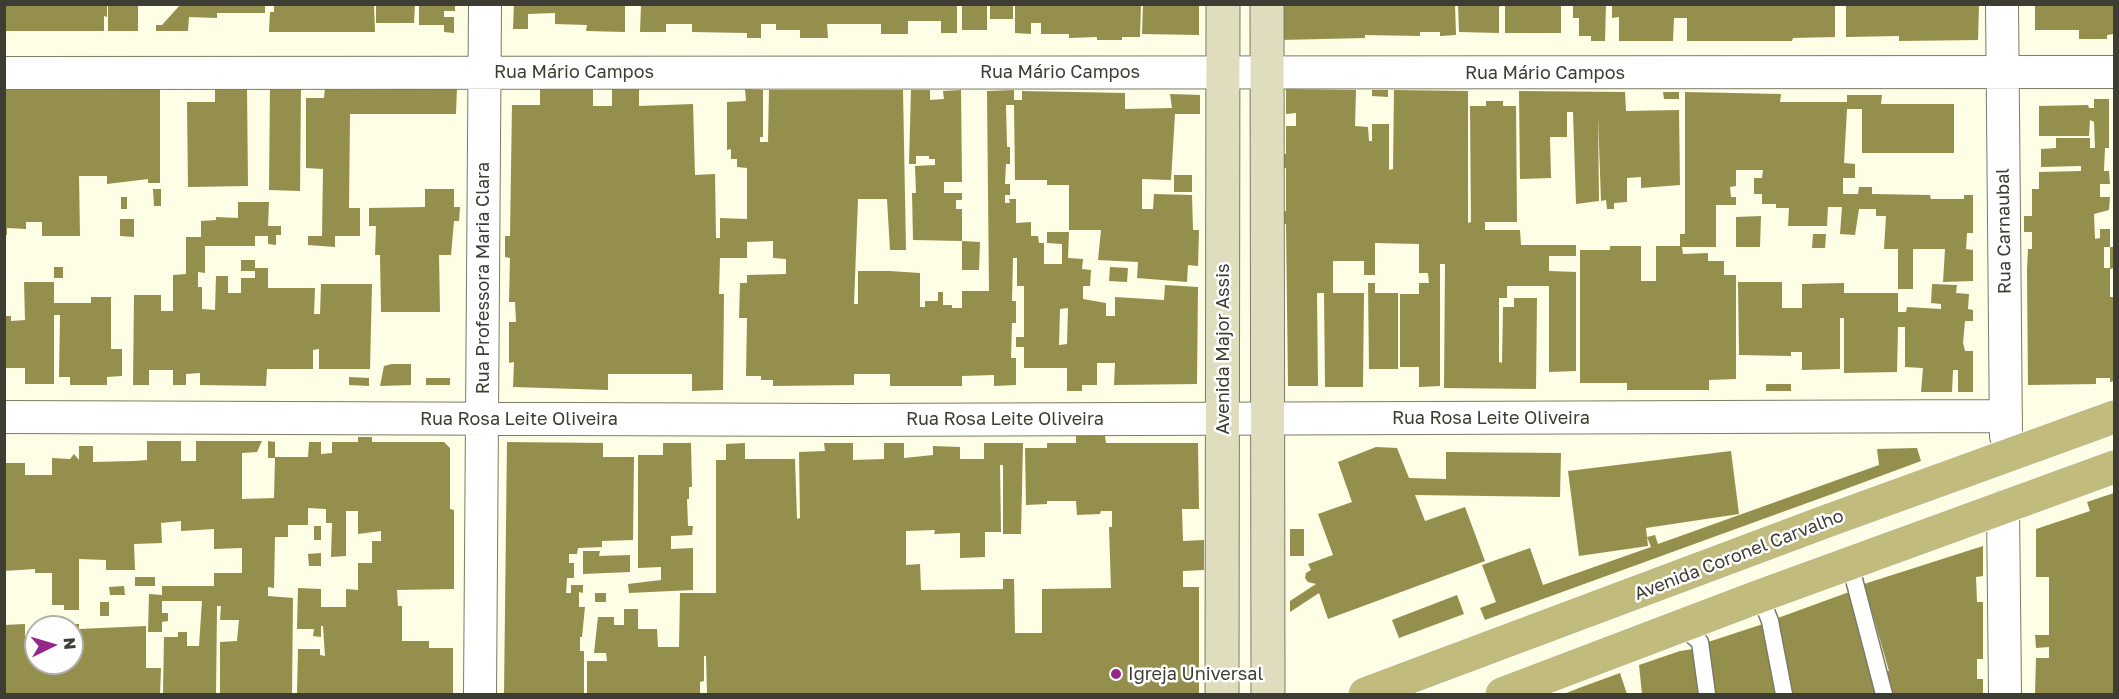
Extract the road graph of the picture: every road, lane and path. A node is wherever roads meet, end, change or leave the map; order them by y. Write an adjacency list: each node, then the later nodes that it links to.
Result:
1 (485, 4): 5 (street, Rua Professora Maria Clara)
2 (1223, 4): 6 (street, Avenida Major Assis)
3 (1267, 4): 10 (street)
4 (2002, 4): 9 (street, Rua Carnaubal)
5 (485, 72): 6 (street, Rua Mário Campos); 8 (street, Rua Mário Campos); 14 (street, Rua Professora Maria Clara)
6 (1224, 72): 10 (street, Rua Mário Campos); 15 (street, Avenida Major Assis)
7 (2115, 72): 9 (street, Rua Mário Campos)
8 (4, 73)
9 (2002, 73): 10 (street, Rua Mário Campos); 11 (street, Rua Carnaubal)
10 (1267, 74): 16 (street)
11 (2006, 416): 16 (street, Rua Rosa Leite Oliveira); 17 (street, Rua Carnaubal)
12 (4, 417): 14 (street, Rua Rosa Leite Oliveira)
13 (2115, 417): 17 (main road, Avenida Coronel Carvalho)
14 (482, 418): 15 (street, Rua Rosa Leite Oliveira); 23 (street, Rua Professora Maria Clara)
15 (1223, 418): 16 (street, Rua Rosa Leite Oliveira); 24 (street, Avenida Major Assis)
16 (1267, 419): 25 (street)
17 (2007, 457): 26 (main road, Avenida Coronel Carvalho)
18 (2115, 468): 19 (main road)
19 (2003, 507): 20 (main road); 31 (street)
20 (1850, 564): 21 (main road); 30 (lane)
21 (1760, 596): 22 (main road); 29 (lane)
22 (1681, 626): 27 (main road); 28 (lane)
23 (480, 694)
24 (1222, 694)
25 (1268, 694)
26 (1365, 694)
27 (1502, 694)
28 (1707, 694)
29 (1784, 694)
30 (1884, 694)
31 (2005, 694)

